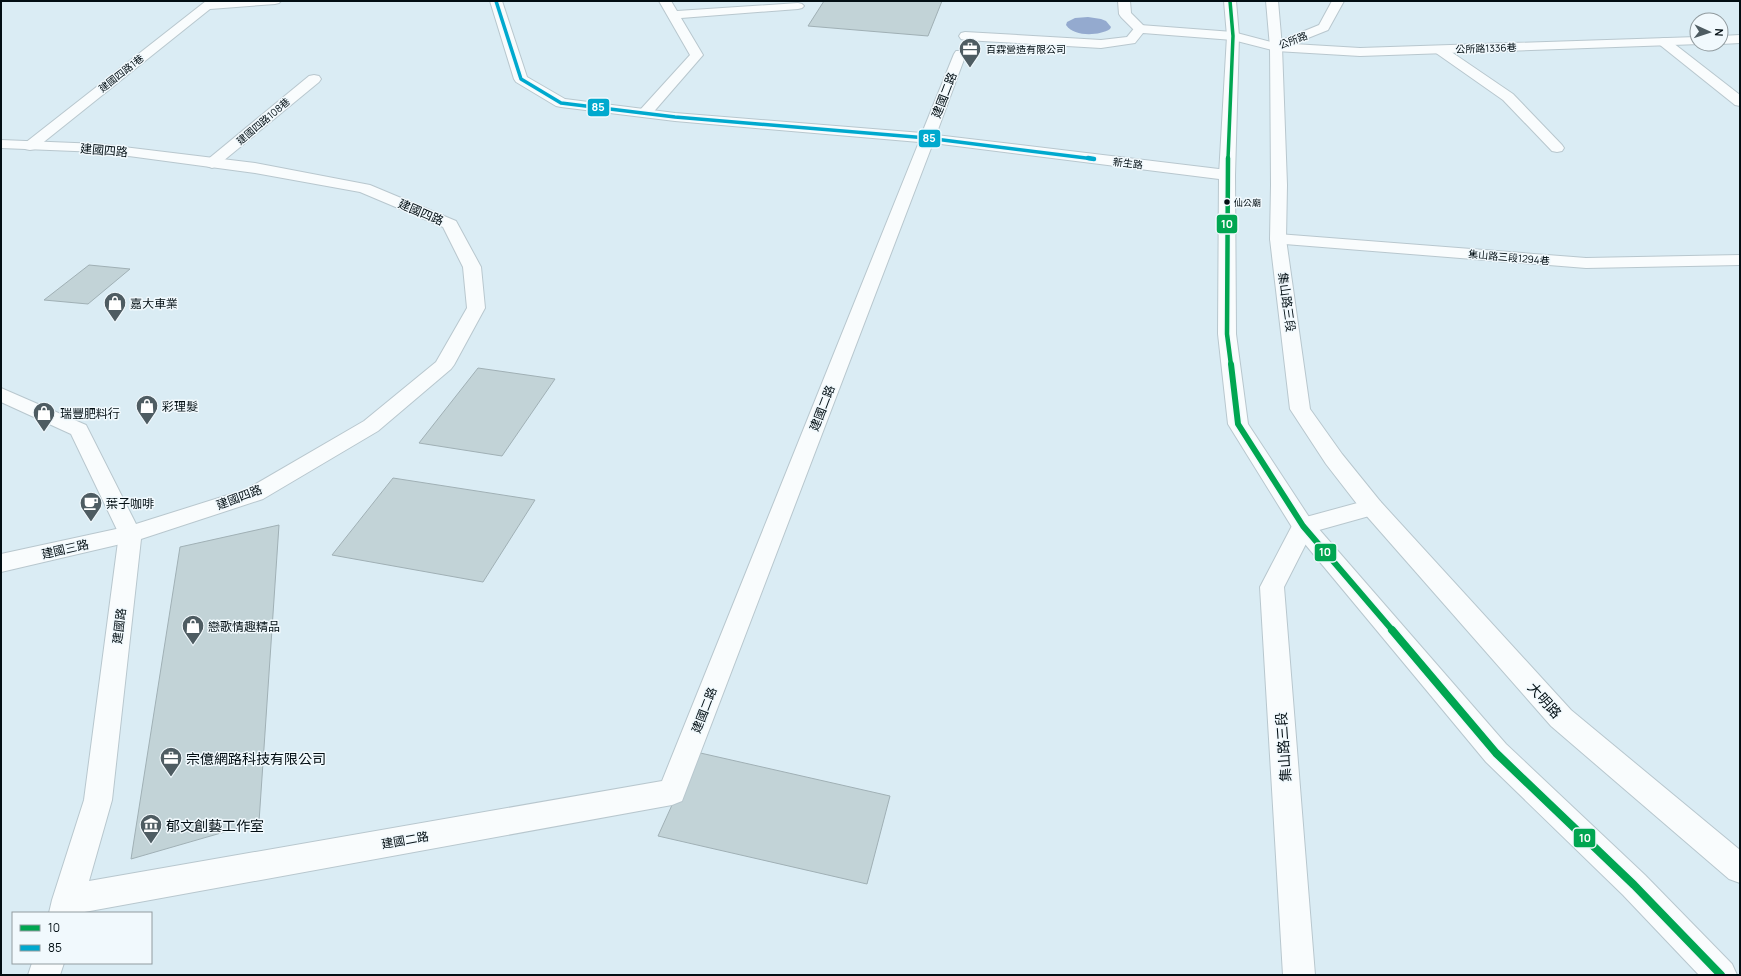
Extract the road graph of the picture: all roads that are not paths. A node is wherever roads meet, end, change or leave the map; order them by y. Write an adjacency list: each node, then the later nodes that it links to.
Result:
1 (275, 1): 8 (street)
2 (496, 1): 21 (street, 新生路)
3 (665, 1): 10 (street)
4 (1124, 1): 11 (street)
5 (1230, 1): 12 (street)
6 (1272, 1): 17 (street, 集山路三段)
7 (1338, 1): 17 (street, 公所路)
8 (210, 3): 24 (street, 建國四路1巷)
9 (798, 6): 10 (street)
10 (673, 15): 21 (street)
11 (1140, 29): 12 (street, 公所路); 22 (street, 建國二路)
12 (1233, 36): 17 (street, 公所路); 27 (street)
13 (1740, 39): 15 (street)
14 (1689, 40): 16 (street, 公所路1336巷)
15 (1729, 40)
16 (1664, 42): 18 (street, 公所路1336巷); 20 (street)
17 (1276, 47): 18 (street, 公所路1336巷); 28 (street, 集山路三段)
18 (1440, 50): 25 (street)
19 (314, 79): 26 (street, 建國四路108巷)
20 (1740, 102)
21 (645, 113): 22 (street, 新生路)
22 (927, 138): 27 (street, 新生路); 36 (street, 建國二路)
23 (1, 144): 24 (street, 建國四路)
24 (30, 146): 26 (street, 建國四路)
25 (1557, 148)
26 (212, 163): 33 (street, 建國四路)
27 (1227, 175): 32 (street)
28 (1278, 239): 29 (street, 集山路三段1294巷); 31 (street, 集山路三段)
29 (1740, 260)
30 (1, 394): 33 (street)
31 (1372, 507): 32 (street); 35 (street, 大明路)
32 (1303, 526): 39 (street, 集山路三段); 40 (street)
33 (130, 534): 34 (street, 建國三路); 36 (street, 建國路)
34 (1, 563)
35 (1740, 869)
36 (65, 907)
37 (48, 964): 38 (street)
38 (44, 975)
39 (1299, 975)
40 (1721, 975)

